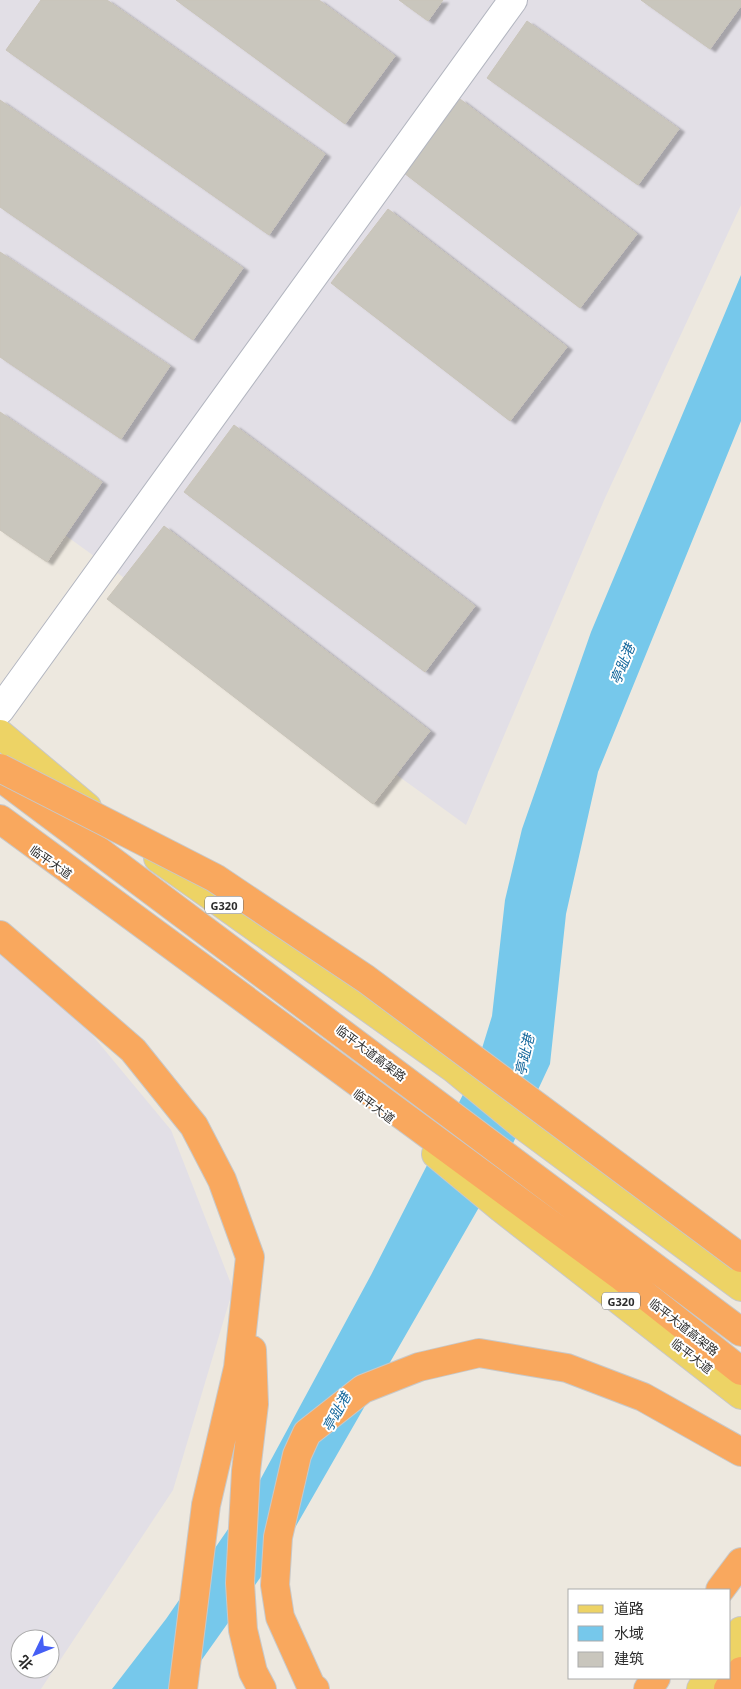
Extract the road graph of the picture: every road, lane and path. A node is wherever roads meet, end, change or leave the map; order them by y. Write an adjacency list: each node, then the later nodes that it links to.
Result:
1 (513, 0): 2 (street)
2 (0, 710)
3 (0, 734): 11 (main road, G320)
4 (0, 768): 10 (highway, bridge)
5 (0, 777): 12 (highway, 临平大道高架路)
6 (0, 819): 13 (highway, 临平大道高架路)
7 (0, 826): 14 (main road, 临平大道 / G320)
8 (0, 935): 9 (highway)
9 (250, 1256): 21 (highway); 22 (highway)
10 (741, 1258)
11 (741, 1287)
12 (741, 1332)
13 (741, 1372)
14 (741, 1394)
15 (741, 1452): 23 (highway)
16 (741, 1562): 17 (highway)
17 (721, 1589)
18 (741, 1632): 19 (main road)
19 (731, 1647)
20 (741, 1670): 24 (highway)
21 (183, 1689)
22 (262, 1689)
23 (315, 1689)
24 (728, 1689)

